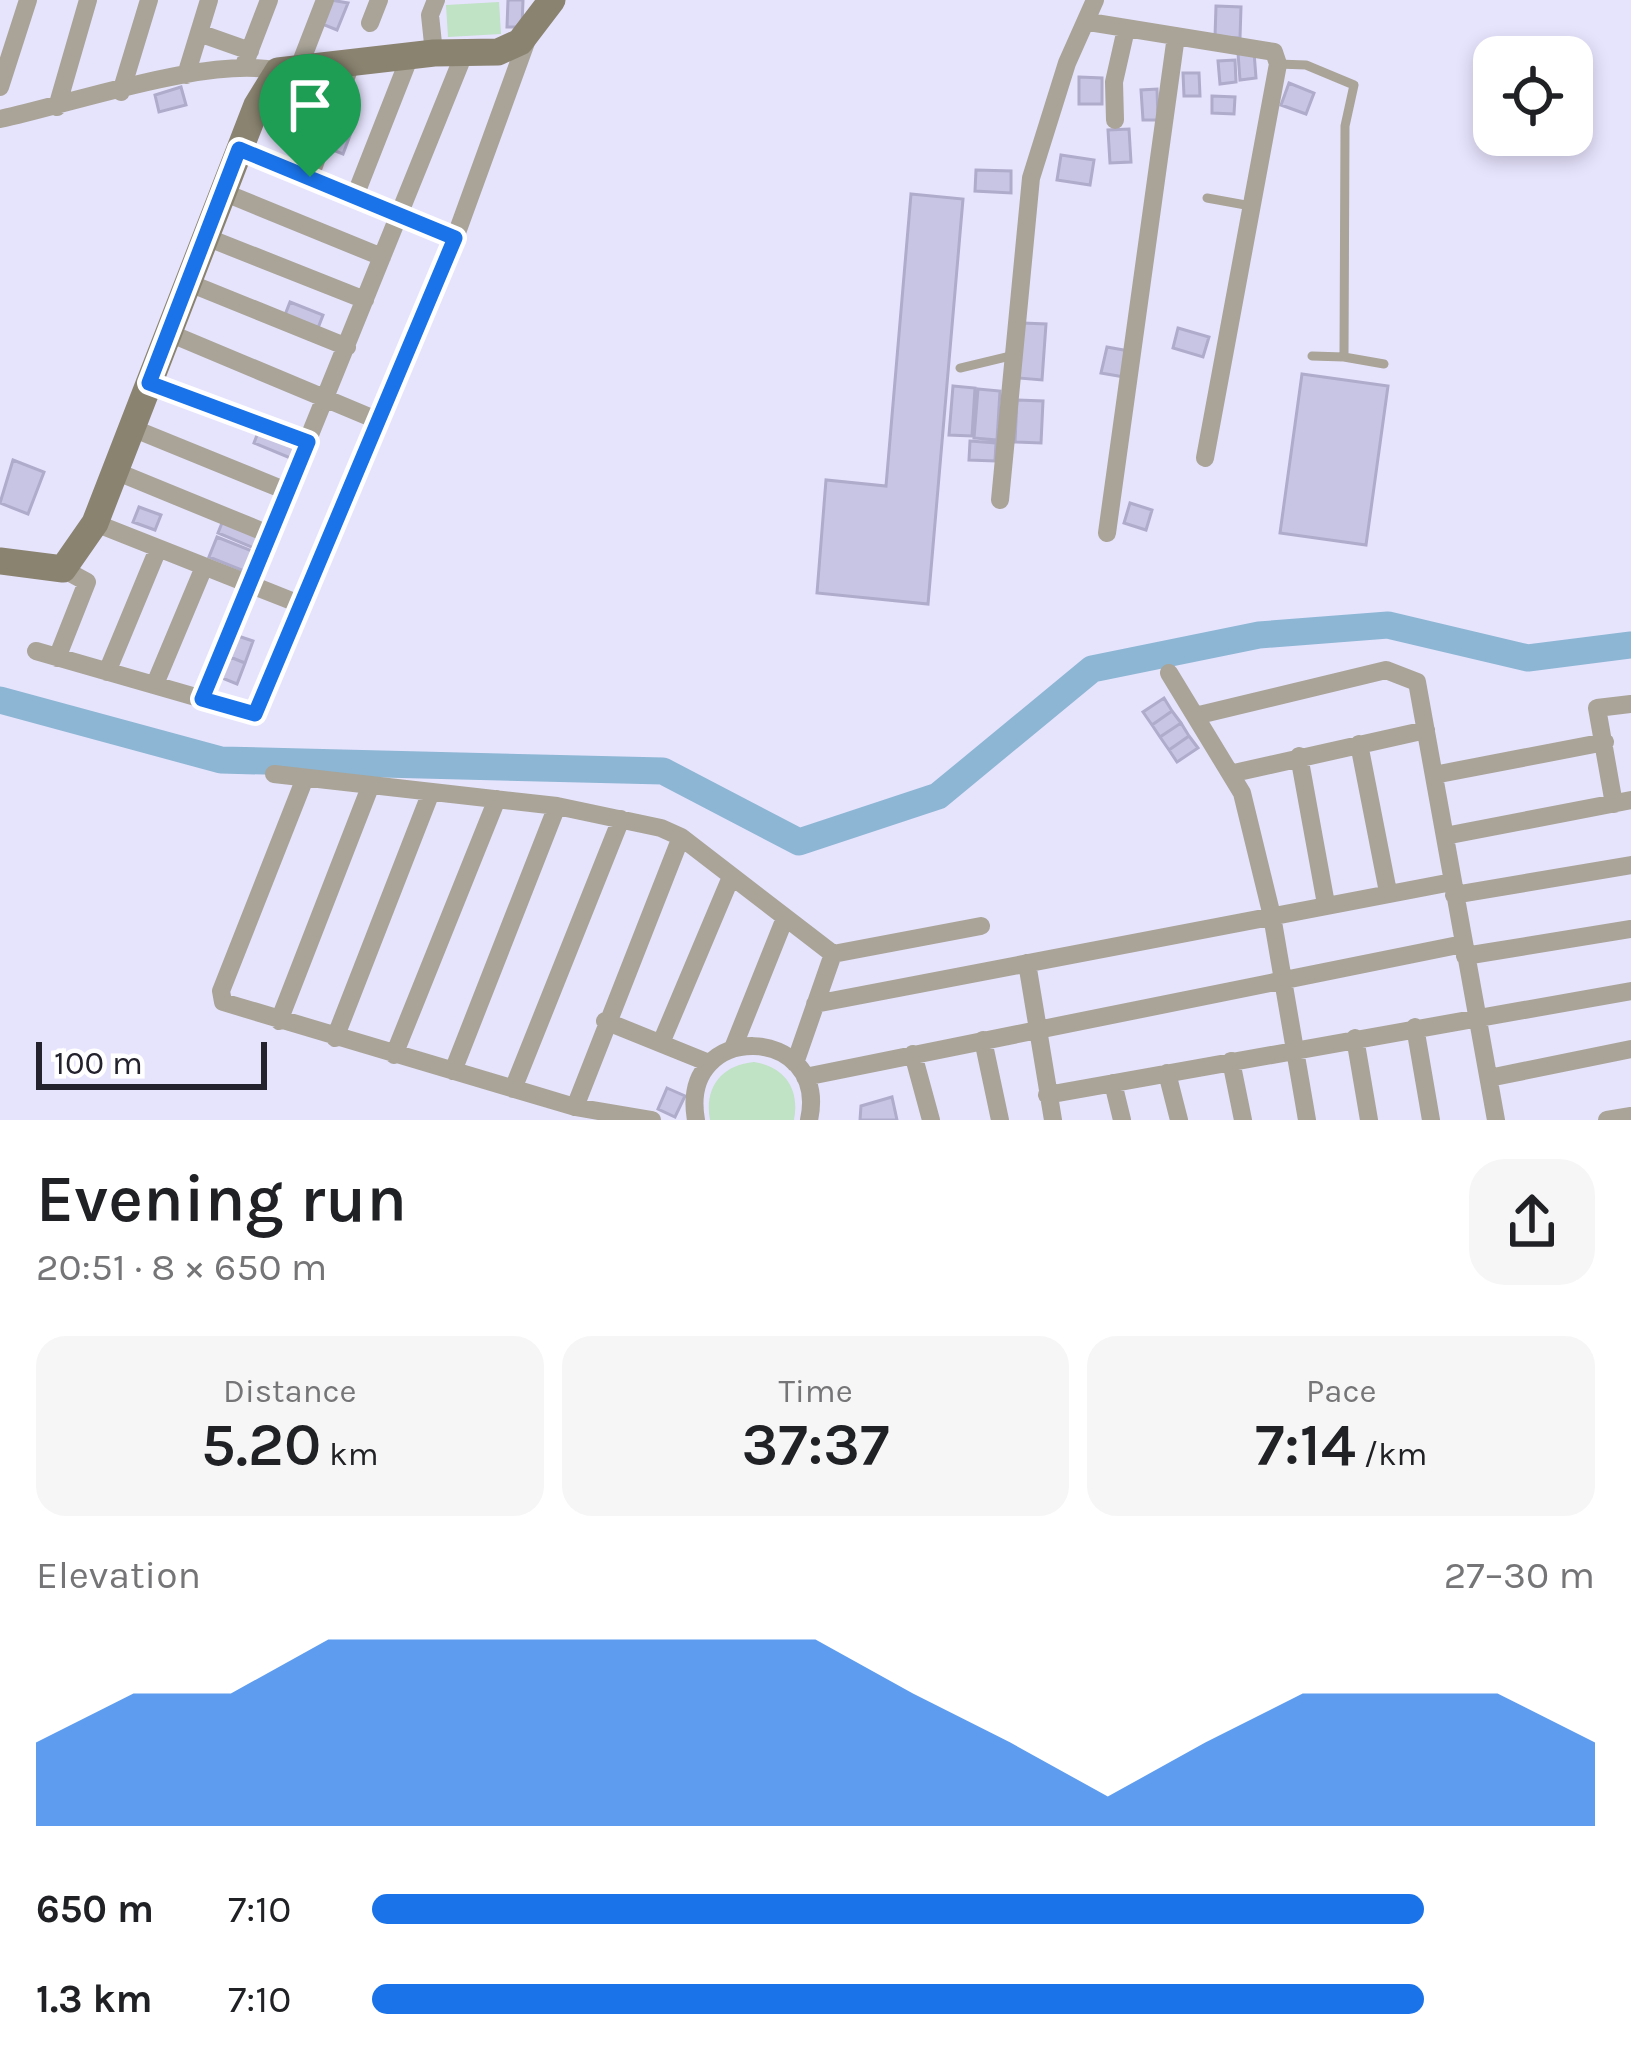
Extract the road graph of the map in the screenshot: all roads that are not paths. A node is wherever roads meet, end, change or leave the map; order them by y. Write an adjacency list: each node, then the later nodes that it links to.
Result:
1 (28, 0): 21 (street)
2 (88, 0): 28 (street)
3 (148, 0): 26 (street)
4 (209, 0): 15 (street)
5 (325, 0): 23 (street)
6 (379, 0): 12 (street)
7 (436, 0): 17 (street)
8 (552, 0): 14 (street)
9 (1095, 0): 11 (street)
10 (263, 2): 19 (street)
11 (1089, 22): 13 (street); 46 (street)
12 (370, 23)
13 (1126, 29): 16 (street); 30 (street)
14 (530, 32): 18 (street); 40 (street)
15 (199, 33): 19 (street); 24 (street)
16 (1176, 36): 22 (street); 61 (street)
17 (422, 54): 18 (street); 20 (street); 35 (street)
18 (464, 54): 38 (street)
19 (246, 60): 23 (street); 24 (street)
20 (352, 62): 23 (street); 31 (street)
21 (4, 63): 25 (street)
22 (1278, 64): 37 (street); 48 (lane)
23 (288, 69): 27 (street)
24 (186, 76): 26 (street)
25 (0, 87)
26 (121, 92): 28 (street)
27 (257, 105): 31 (street); 32 (street)
28 (57, 107): 29 (street)
29 (0, 119)
30 (1115, 120)
31 (327, 133): 33 (street)
32 (239, 149): 33 (street); 34 (street)
33 (310, 177): 35 (street)
34 (223, 192): 39 (street); 41 (street)
35 (355, 196): 38 (street)
36 (1207, 198): 37 (lane)
37 (1251, 206): 56 (street)
38 (400, 214): 40 (street); 41 (street)
39 (206, 237): 42 (street); 43 (street)
40 (455, 238): 53 (street)
41 (382, 257): 43 (street)
42 (189, 283): 44 (street); 45 (street)
43 (365, 300): 45 (street)
44 (169, 333): 51 (street); 52 (street)
45 (347, 346): 52 (street)
46 (1013, 355): 50 (lane); 59 (street)
47 (1312, 356): 48 (lane)
48 (1344, 357): 49 (lane)
49 (1384, 364)
50 (960, 368)
51 (149, 383): 54 (street); 55 (street)
52 (327, 398): 53 (street); 55 (street)
53 (379, 421): 68 (street)
54 (132, 428): 57 (street); 58 (street)
55 (308, 442): 58 (street)
56 (1205, 458)
57 (115, 471): 60 (street); 62 (street)
58 (289, 492): 62 (street)
59 (1000, 500)
60 (95, 523): 63 (street); 66 (street)
61 (1107, 533)
62 (272, 536): 67 (street)
63 (158, 549): 65 (street); 71 (street)
64 (0, 561): 66 (street)
65 (204, 567): 67 (street); 73 (street)
66 (63, 569): 70 (street)
67 (252, 584): 68 (street); 74 (street)
68 (302, 605): 74 (street)
69 (36, 651): 70 (street)
70 (57, 658): 71 (street)
71 (107, 672): 73 (street)
72 (1168, 673): 76 (street)
73 (155, 684): 74 (street)
74 (202, 699)
75 (1631, 704): 78 (street)
76 (1195, 716): 77 (street); 81 (street)
77 (1426, 730): 79 (street); 83 (street)
78 (1605, 742): 83 (street); 88 (street)
79 (1358, 744): 80 (street); 96 (street)
80 (1299, 756): 81 (street); 97 (street)
81 (1234, 773): 98 (street)
82 (274, 774): 84 (street)
83 (1434, 775): 91 (street)
84 (305, 778): 85 (street); 109 (street)
85 (370, 787): 86 (street); 109 (street)
86 (431, 792): 87 (street); 113 (street)
87 (496, 799): 89 (street); 120 (street)
88 (1622, 802): 91 (street)
89 (556, 806): 90 (street); 125 (street)
90 (620, 819): 92 (street); 129 (street)
91 (1445, 836): 95 (street)
92 (681, 838): 94 (street); 110 (street)
93 (1631, 865): 95 (street)
94 (731, 877): 99 (street); 116 (street)
95 (1453, 888): 96 (street); 102 (street)
96 (1388, 892): 97 (street)
97 (1326, 904): 98 (street)
98 (1272, 916): 104 (street); 105 (street)
99 (785, 918): 103 (street); 117 (street)
100 (981, 926): 103 (street)
101 (1631, 929): 102 (street)
102 (1464, 950): 105 (street); 108 (street)
103 (833, 954): 107 (street)
104 (1027, 963): 107 (street); 112 (street)
105 (1283, 978): 112 (street); 118 (street)
106 (1631, 992): 108 (street)
107 (815, 1004): 124 (street)
108 (1476, 1016): 111 (street); 127 (street)
109 (279, 1021): 113 (street)
110 (605, 1021): 116 (street); 131 (street)
111 (1415, 1027): 114 (street); 144 (street)
112 (1036, 1029): 115 (street); 130 (street)
113 (335, 1038): 120 (street)
114 (1355, 1038): 118 (street); 143 (street)
115 (983, 1040): 121 (street); 137 (street)
116 (662, 1043): 123 (street)
117 (733, 1048): 123 (street); 124 (street)
118 (1293, 1049): 122 (street); 142 (street)
119 (1631, 1049): 127 (street)
120 (394, 1054): 125 (street)
121 (913, 1054): 124 (street); 136 (street)
122 (1231, 1061): 126 (street); 141 (street)
123 (710, 1063): 134 (street)
124 (800, 1070): 135 (street)
125 (453, 1072): 129 (street)
126 (1167, 1073): 128 (street); 140 (street)
127 (1489, 1078): 145 (street)
128 (1114, 1083): 130 (street); 139 (street)
129 (513, 1089): 131 (street)
130 (1047, 1095): 138 (street)
131 (585, 1112): 133 (street)
132 (1631, 1116): 146 (street)
133 (652, 1120)
134 (696, 1120)
135 (808, 1120)
136 (931, 1120)
137 (1000, 1120)
138 (1053, 1120)
139 (1122, 1120)
140 (1180, 1120)
141 (1243, 1120)
142 (1307, 1120)
143 (1369, 1120)
144 (1430, 1120)
145 (1496, 1120)
146 (1607, 1120)

